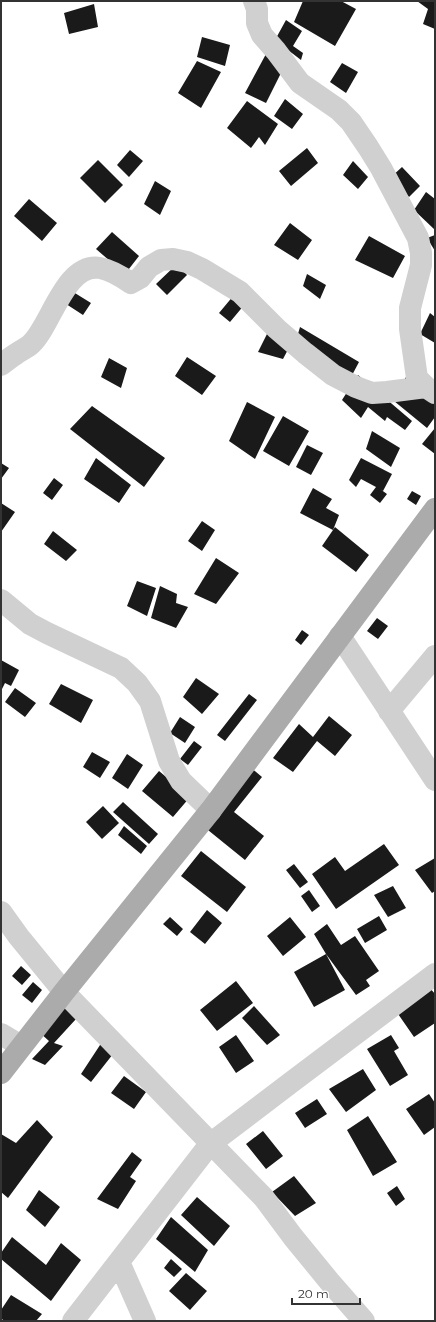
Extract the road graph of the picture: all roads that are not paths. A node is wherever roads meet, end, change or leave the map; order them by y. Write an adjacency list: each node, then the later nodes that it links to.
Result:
1 (254, 1): 3 (street)
2 (1, 365): 3 (street)
3 (430, 390)
4 (435, 509): 6 (main road)
5 (1, 600): 10 (street)
6 (340, 636): 8 (street); 10 (main road)
7 (435, 656): 8 (street)
8 (389, 711): 9 (street)
9 (435, 780)
10 (211, 810): 13 (main road)
11 (1, 912): 13 (street)
12 (435, 974): 17 (street)
13 (64, 992): 15 (main road); 17 (street)
14 (1, 1034): 15 (street)
15 (21, 1046): 16 (main road)
16 (1, 1073)
17 (210, 1144): 18 (street); 21 (street)
18 (119, 1262): 19 (street); 20 (street)
19 (73, 1321)
20 (145, 1321)
21 (364, 1321)

